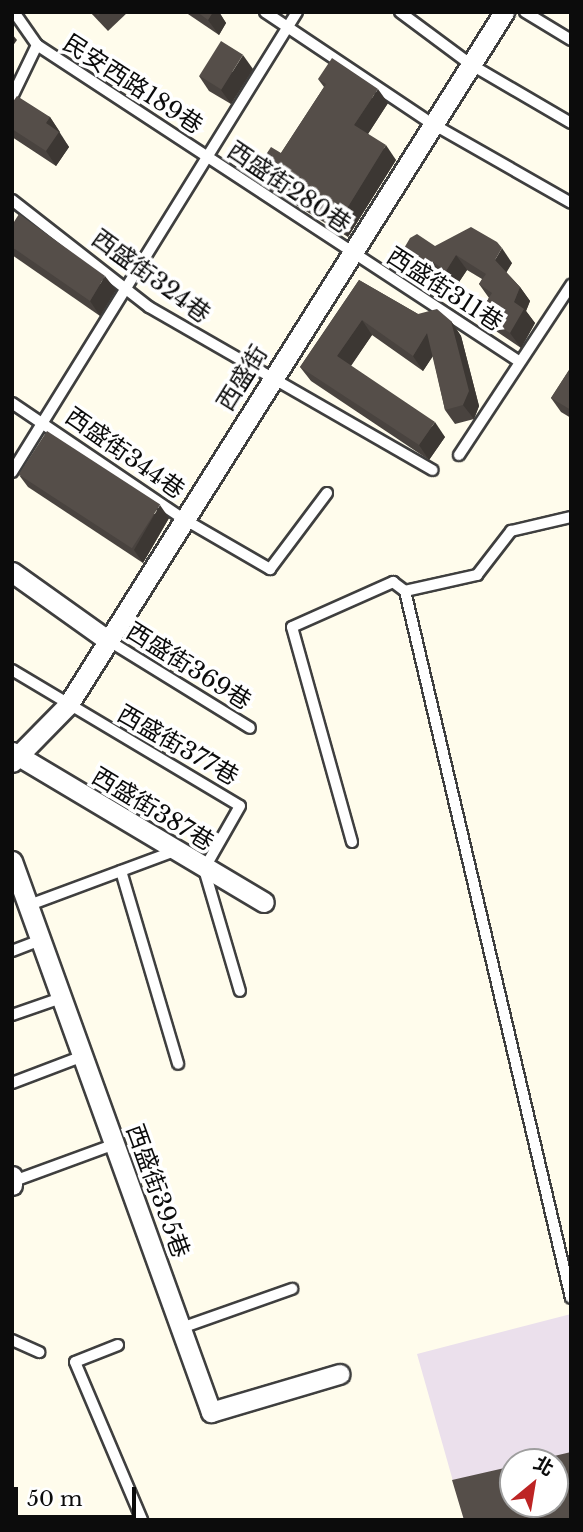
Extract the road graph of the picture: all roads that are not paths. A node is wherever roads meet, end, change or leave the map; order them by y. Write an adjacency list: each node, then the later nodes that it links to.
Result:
1 (14, 12): 9 (lane, 民安西路189巷)
2 (265, 12): 7 (lane)
3 (297, 12): 7 (lane)
4 (400, 12): 10 (lane)
5 (504, 12): 10 (street, 西盛街)
6 (525, 12): 8 (lane)
7 (288, 27): 12 (lane); 14 (lane)
8 (571, 40)
9 (37, 45): 11 (lane); 14 (lane, 民安西路189巷)
10 (470, 64): 12 (street, 西盛街); 13 (lane)
11 (12, 97)
12 (431, 123): 16 (lane); 17 (street, 西盛街)
13 (571, 123)
14 (205, 156): 17 (lane, 西盛街280巷); 19 (lane)
15 (12, 200): 19 (lane, 西盛街324巷)
16 (571, 203)
17 (350, 253): 20 (lane, 西盛街311巷); 21 (street, 西盛街)
18 (571, 285): 20 (lane)
19 (128, 286): 21 (lane, 西盛街324巷); 23 (lane)
20 (517, 360): 24 (lane)
21 (269, 380): 25 (lane, 西盛街324巷); 29 (street, 西盛街)
22 (12, 403): 23 (lane, 西盛街344巷)
23 (44, 423): 26 (lane); 29 (lane, 西盛街344巷)
24 (459, 455)
25 (432, 470)
26 (12, 472)
27 (327, 493): 29 (lane, 西盛街344巷)
28 (571, 517): 31 (lane)
29 (182, 518): 32 (street, 西盛街)
30 (12, 572): 32 (street)
31 (405, 591): 37 (lane); 55 (lane)
32 (106, 639): 34 (street, 西盛街); 35 (lane, 西盛街369巷)
33 (12, 670): 34 (lane)
34 (68, 705): 36 (street, 西盛街); 40 (lane, 西盛街377巷)
35 (250, 728)
36 (14, 757): 38 (street, 西盛街387巷)
37 (352, 842)
38 (172, 852): 40 (street, 西盛街387巷); 41 (lane)
39 (12, 861): 43 (street, 西盛街395巷)
40 (204, 869): 42 (street, 西盛街387巷); 46 (lane)
41 (121, 871): 43 (lane); 50 (lane)
42 (264, 902)
43 (32, 904): 44 (street, 西盛街395巷)
44 (44, 939): 45 (lane); 47 (street, 西盛街395巷)
45 (12, 951)
46 (240, 991)
47 (64, 997): 48 (lane); 49 (street, 西盛街395巷)
48 (12, 1015)
49 (85, 1055): 51 (lane); 52 (street, 西盛街395巷)
50 (178, 1064)
51 (12, 1083)
52 (115, 1144): 53 (lane); 56 (street, 西盛街395巷)
53 (13, 1181)
54 (292, 1289): 56 (lane)
55 (571, 1298)
56 (181, 1328): 60 (street, 西盛街395巷)
57 (12, 1340): 59 (lane)
58 (118, 1345): 61 (lane)
59 (39, 1352)
60 (340, 1374)
61 (142, 1520)

